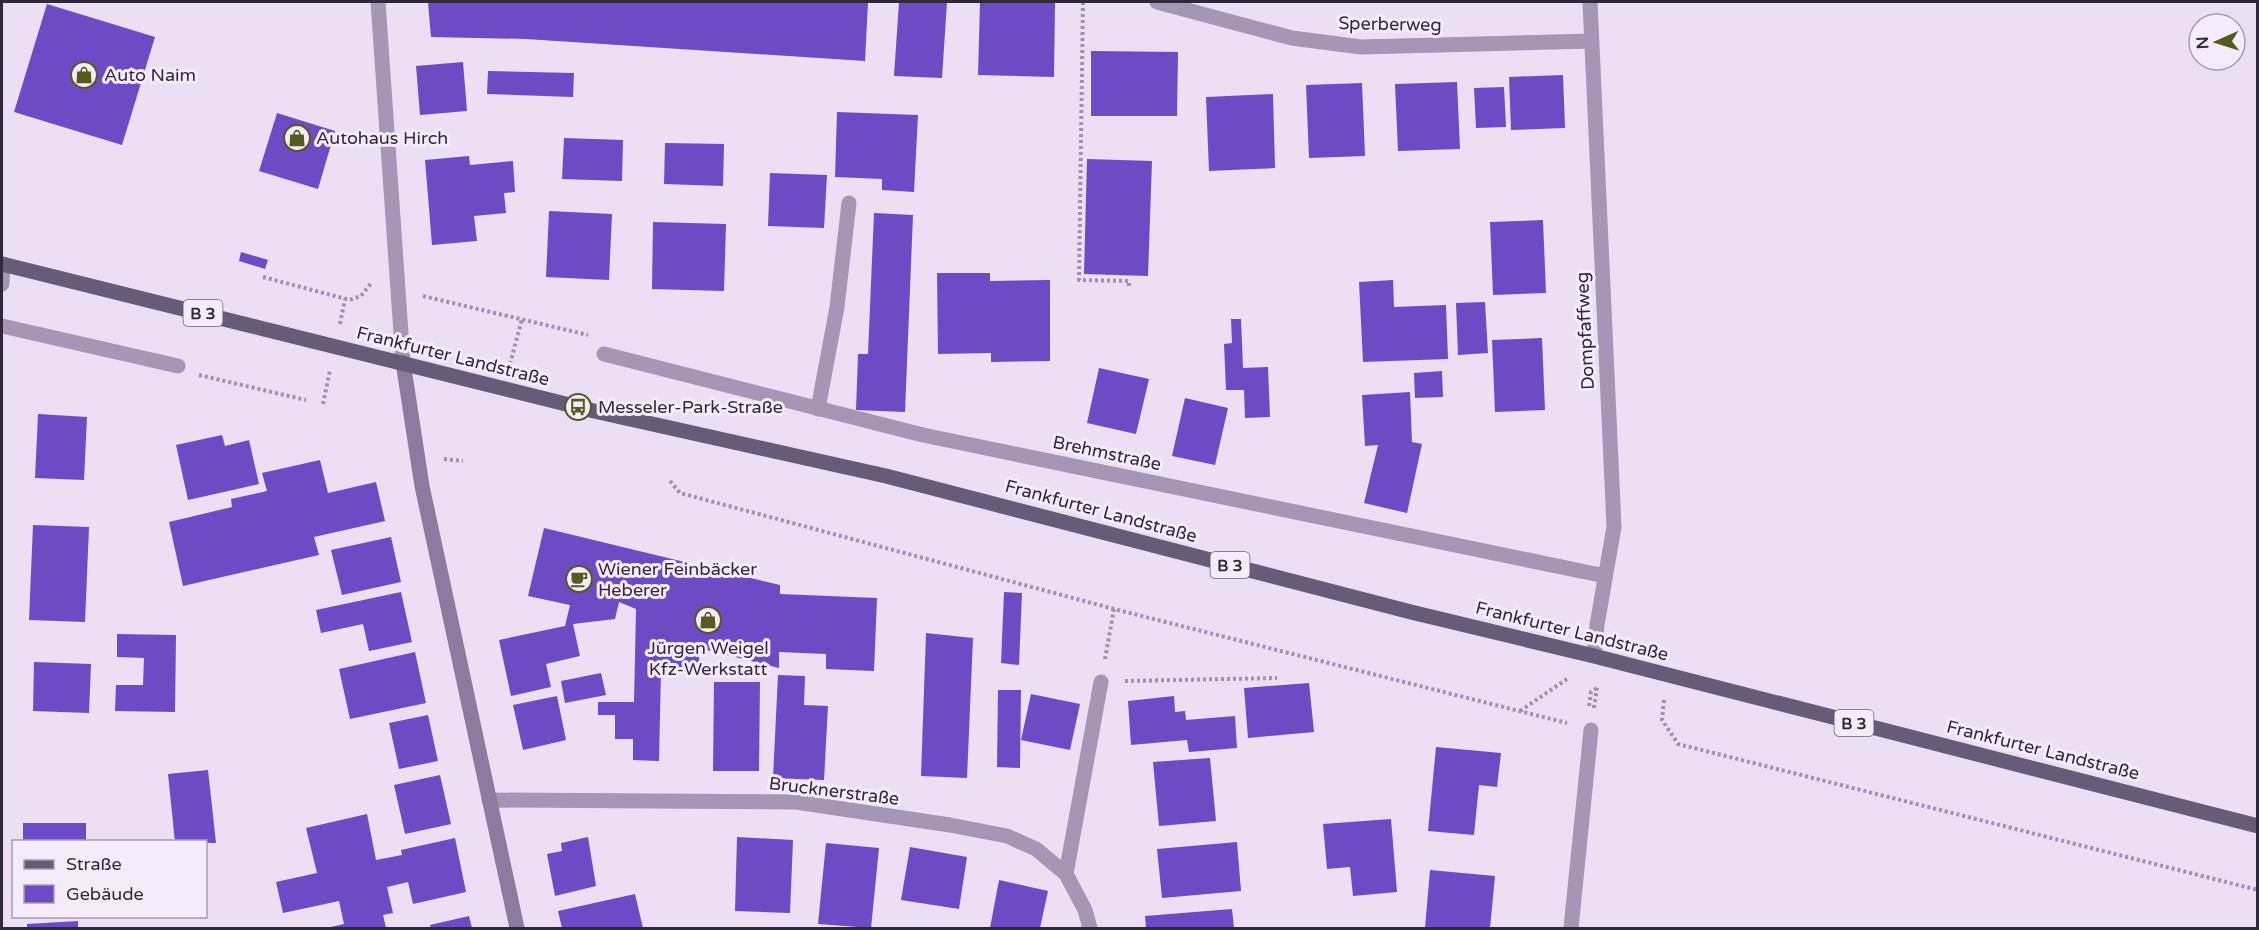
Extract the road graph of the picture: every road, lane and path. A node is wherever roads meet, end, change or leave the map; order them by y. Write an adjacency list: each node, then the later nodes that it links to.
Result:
1 (378, 2): 11 (street)
2 (1083, 2): 10 (path)
3 (1157, 2): 5 (street, Sperberweg)
4 (1590, 2): 5 (street, Dompfaffweg)
5 (1592, 41): 21 (street, Dompfaffweg)
6 (849, 203): 19 (street)
7 (2, 264): 9 (street); 15 (main road, Frankfurter Landstraße / B 3)
8 (263, 278): 11 (path)
9 (2, 284)
10 (1129, 289)
11 (399, 290): 12 (path); 15 (street)
12 (522, 319): 14 (path); 17 (path)
13 (2, 326): 16 (street)
14 (604, 354): 19 (street, Brehmstraße)
15 (403, 362): 17 (main road, Frankfurter Landstraße / B 3); 30 (street)
16 (178, 366): 18 (path)
17 (504, 388): 23 (main road, Frankfurter Landstraße / B 3)
18 (306, 400)
19 (818, 409): 21 (street, Brehmstraße)
20 (670, 481): 22 (path)
21 (1605, 576): 23 (street, Dompfaffweg)
22 (1114, 609): 27 (path); 28 (path)
23 (1594, 656): 24 (main road, Frankfurter Landstraße / B 3)
24 (1666, 675): 31 (main road, Frankfurter Landstraße / B 3); 33 (path)
25 (1277, 678): 27 (path)
26 (1567, 679): 28 (path)
27 (1101, 682): 32 (street)
28 (1520, 712): 29 (path)
29 (1592, 730): 36 (street)
30 (489, 800): 32 (street, Brucknerstraße); 34 (street)
31 (2258, 826)
32 (1065, 874): 35 (street, Brucknerstraße)
33 (2258, 890)
34 (517, 928)
35 (1090, 928)
36 (1571, 928)

